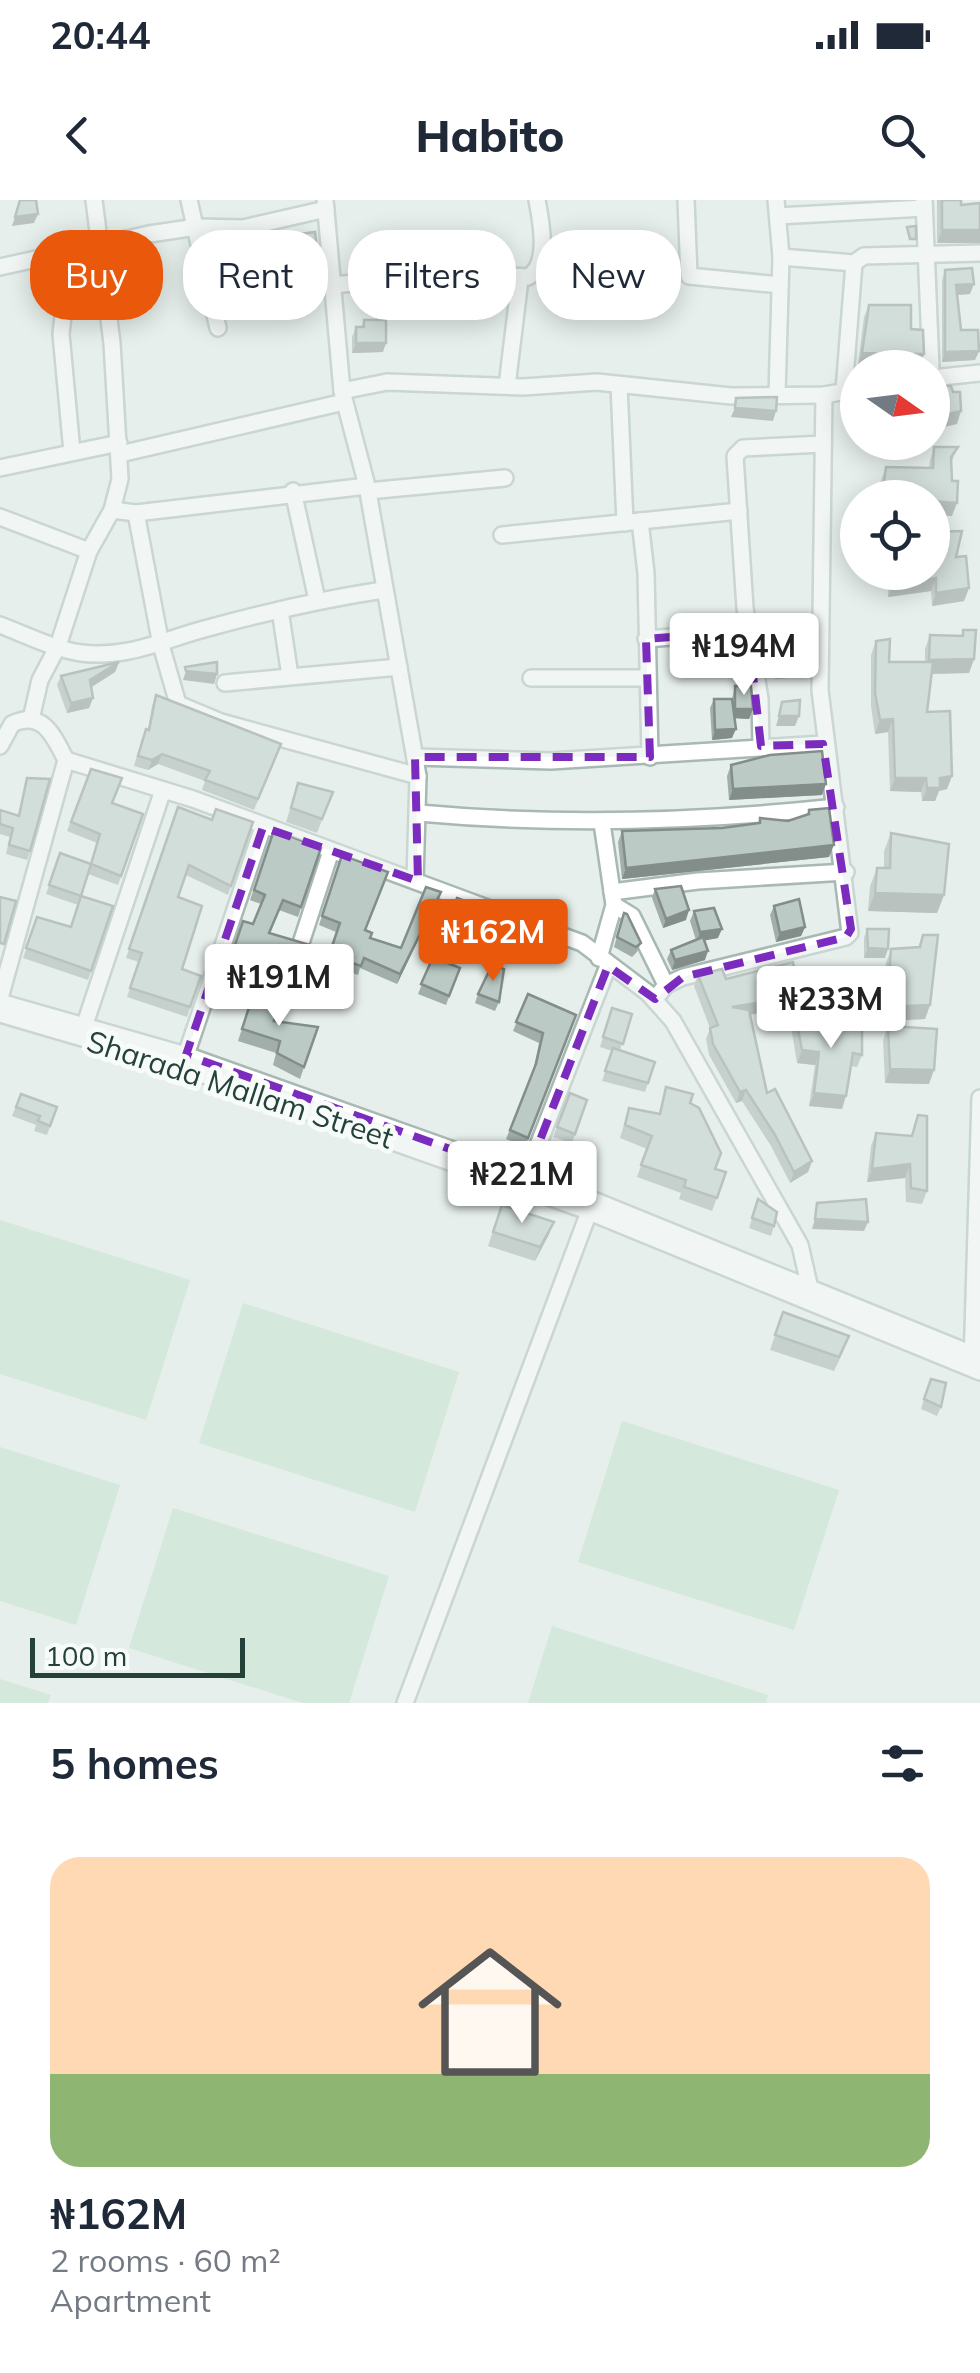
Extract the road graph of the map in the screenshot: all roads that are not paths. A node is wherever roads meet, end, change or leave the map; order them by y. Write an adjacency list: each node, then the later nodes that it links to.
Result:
1 (94, 200): 9 (street)
2 (189, 200): 8 (street)
3 (537, 200): 17 (street)
4 (686, 200): 19 (street)
5 (325, 204): 8 (street); 18 (street)
6 (924, 204): 7 (street); 12 (street)
7 (777, 208): 13 (street)
8 (197, 228): 10 (street); 22 (street)
9 (98, 230)
10 (163, 235)
11 (980, 253): 12 (street)
12 (925, 254): 15 (street); 24 (street)
13 (781, 257): 15 (street); 19 (street)
14 (30, 261): 16 (street)
15 (854, 263): 23 (street)
16 (0, 267)
17 (520, 280): 18 (street); 28 (street)
18 (332, 285): 32 (street)
19 (780, 285): 30 (street)
20 (63, 320): 35 (street)
21 (107, 320): 34 (street)
22 (218, 328)
23 (851, 350)
24 (930, 350)
25 (980, 373): 26 (street)
26 (950, 376)
27 (619, 385): 28 (street); 30 (street); 44 (street)
28 (506, 386): 32 (street)
29 (840, 392): 31 (street)
30 (777, 394): 31 (street)
31 (824, 395): 33 (street)
32 (344, 396): 34 (street); 38 (street)
33 (823, 444): 41 (street); 62 (street)
34 (119, 448): 35 (street); 40 (street)
35 (72, 452): 36 (street)
36 (0, 468)
37 (505, 478): 38 (street)
38 (367, 488): 39 (street); 47 (street)
39 (293, 491): 42 (street); 48 (street)
40 (112, 510): 42 (street); 46 (street)
41 (739, 511): 44 (street); 51 (street)
42 (136, 513): 53 (street)
43 (0, 517): 46 (street)
44 (632, 522): 45 (street); 52 (street)
45 (502, 536)
46 (90, 551): 54 (street)
47 (383, 590): 48 (street); 55 (street)
48 (316, 600): 49 (street)
49 (280, 610): 53 (street); 56 (street)
50 (0, 625): 54 (street)
51 (748, 631): 52 (street); 64 (street)
52 (646, 639): 58 (street)
53 (161, 645): 54 (street); 68 (street)
54 (58, 646): 60 (street)
55 (399, 667): 56 (street); 65 (street)
56 (290, 676): 59 (street)
57 (531, 678): 58 (street)
58 (646, 678): 66 (street)
59 (225, 683)
60 (31, 720): 61 (street); 67 (street)
61 (6, 723): 63 (street)
62 (824, 744): 64 (street); 70 (street)
63 (0, 746)
64 (762, 746): 66 (street)
65 (415, 757): 66 (street); 68 (street)
66 (650, 757)
67 (66, 760): 69 (street); 82 (street)
68 (418, 776): 71 (street)
69 (163, 790): 73 (street); 84 (street)
70 (836, 807): 72 (street); 75 (street)
71 (419, 813): 72 (street); 76 (street)
72 (602, 822): 77 (street)
73 (263, 827): 74 (street); 85 (street)
74 (331, 851): 76 (street); 78 (street)
75 (846, 872): 77 (street); 80 (street)
76 (415, 881): 79 (street)
77 (613, 899): 79 (street); 80 (street)
78 (301, 943)
79 (604, 962): 81 (street); 87 (street)
80 (666, 985): 81 (street)
81 (655, 999): 89 (street)
82 (0, 1000): 84 (street, Sharada Mallam Street)
83 (0, 1014): 88 (street, Sharada Mallam Street)
84 (85, 1024): 85 (street, Sharada Mallam Street)
85 (186, 1055): 87 (street, Sharada Mallam Street)
86 (980, 1098): 90 (street)
87 (526, 1176): 89 (street, Sharada Mallam Street)
88 (589, 1212): 89 (street, Sharada Mallam Street); 91 (street)
89 (810, 1295): 90 (street, Sharada Mallam Street)
90 (976, 1363)
91 (406, 1703)

